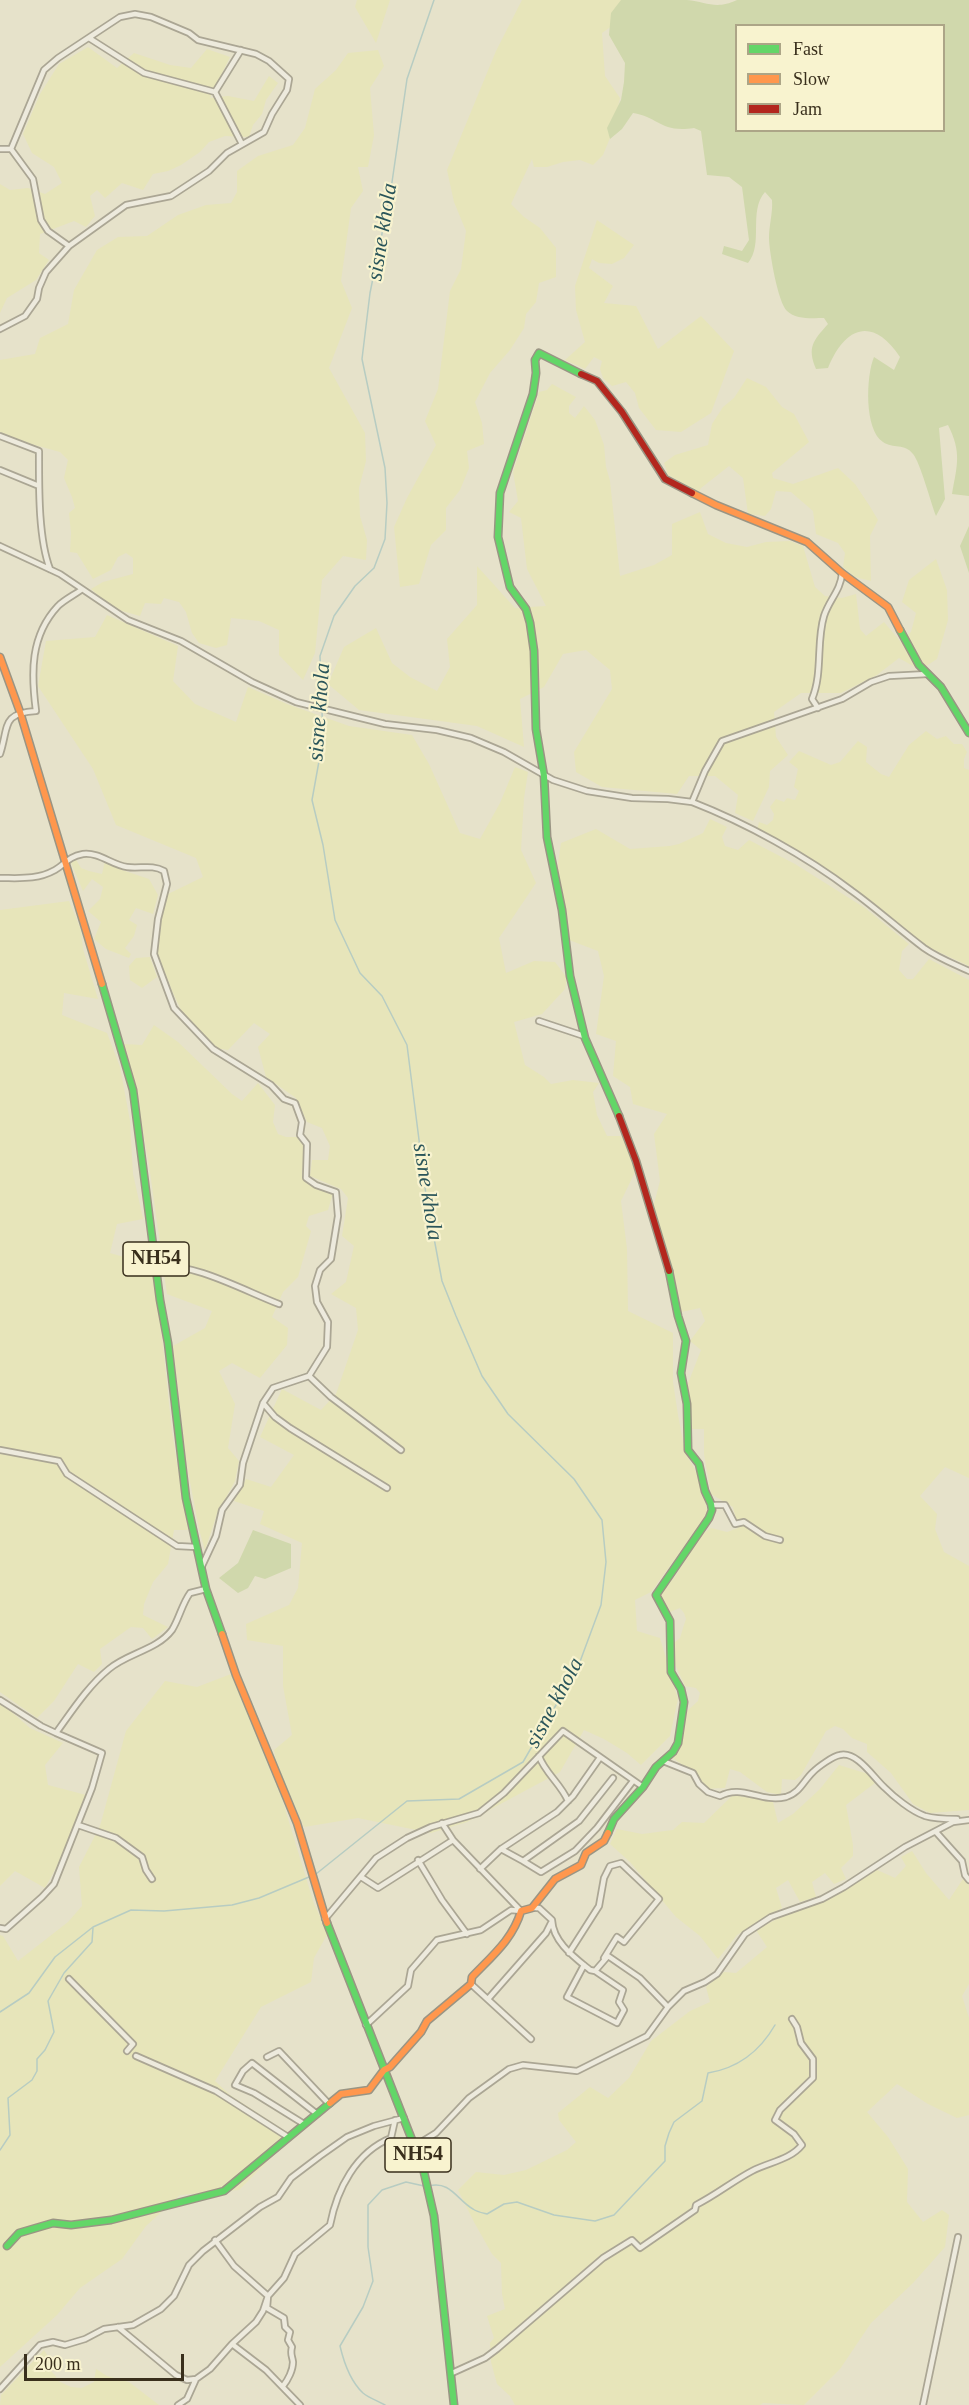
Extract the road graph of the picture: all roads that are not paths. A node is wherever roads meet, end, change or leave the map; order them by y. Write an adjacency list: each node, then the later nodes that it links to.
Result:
1 (89, 38): 2 (street); 3 (street); 6 (street)
2 (241, 50): 3 (street); 4 (street)
3 (215, 92): 4 (street)
4 (242, 144): 7 (street)
5 (0, 149): 6 (street)
6 (11, 149): 7 (street)
7 (69, 246): 8 (street)
8 (0, 329)
9 (0, 436): 11 (street)
10 (0, 470): 11 (street)
11 (39, 486): 13 (street)
12 (0, 546): 13 (street)
13 (50, 569): 15 (street)
14 (842, 573): 17 (street); 18 (street); 22 (street)
15 (81, 590): 19 (street); 22 (street)
16 (0, 657): 19 (street, NH54)
17 (930, 674): 18 (street); 20 (street)
18 (818, 708): 23 (street)
19 (20, 712): 21 (street); 24 (street, NH54)
20 (969, 733)
21 (0, 754)
22 (544, 776): 23 (street); 28 (street)
23 (692, 802): 26 (street)
24 (66, 860): 25 (street); 29 (street, NH54); 31 (street)
25 (0, 878)
26 (969, 971)
27 (539, 1021): 28 (street)
28 (585, 1038): 36 (street)
29 (157, 1266): 30 (street); 38 (street, NH54)
30 (279, 1304)
31 (309, 1376): 32 (street); 34 (street)
32 (263, 1403): 35 (street); 39 (street)
33 (0, 1450): 38 (street)
34 (401, 1450)
35 (387, 1488)
36 (712, 1505): 37 (street); 45 (street)
37 (780, 1540)
38 (196, 1546): 39 (street, NH54)
39 (201, 1569): 40 (street, NH54)
40 (206, 1589): 42 (street); 65 (street, NH54)
41 (0, 1700): 42 (street)
42 (56, 1733): 52 (street)
43 (539, 1756): 44 (street); 49 (street); 51 (street)
44 (599, 1758): 47 (street); 49 (street)
45 (663, 1761): 48 (street); 50 (street)
46 (613, 1778): 57 (street)
47 (633, 1781): 48 (street); 57 (street)
48 (643, 1787): 63 (street)
49 (568, 1801): 55 (street)
50 (968, 1820): 53 (street)
51 (442, 1823): 54 (street); 60 (street)
52 (78, 1826): 61 (street); 67 (street)
53 (936, 1832): 58 (street); 76 (street)
54 (453, 1840): 56 (street); 59 (street)
55 (501, 1849): 57 (street); 59 (street)
56 (418, 1860): 60 (street); 68 (street)
57 (523, 1861)
58 (966, 1867): 62 (street)
59 (480, 1869): 64 (street)
60 (361, 1877): 65 (street)
61 (152, 1878)
62 (969, 1880)
63 (532, 1908): 64 (street); 66 (street)
64 (521, 1911): 68 (street); 74 (street)
65 (325, 1919): 78 (street, NH54)
66 (552, 1920): 69 (street); 75 (street)
67 (0, 1928)
68 (468, 1935): 78 (street)
69 (569, 1953): 70 (street); 71 (street)
70 (604, 1958): 72 (street); 76 (street)
71 (584, 1965): 72 (street); 72 (street)
72 (594, 1971)
73 (69, 1979): 80 (street)
74 (471, 1984): 75 (street); 83 (street)
75 (488, 1999): 79 (street)
76 (668, 2007): 90 (street)
77 (792, 2019): 97 (street)
78 (366, 2025): 83 (street, NH54)
79 (531, 2039)
80 (128, 2051)
81 (136, 2056): 89 (street)
82 (267, 2057): 84 (street)
83 (384, 2070): 84 (street); 86 (street, NH54)
84 (329, 2104): 85 (street)
85 (317, 2114): 88 (street); 88 (street)
86 (404, 2118): 87 (street); 90 (street, NH54)
87 (395, 2120): 92 (street); 94 (street)
88 (304, 2124): 89 (street)
89 (288, 2138): 93 (street)
90 (415, 2146): 97 (street, NH54)
91 (958, 2237): 104 (street)
92 (215, 2240): 94 (street); 95 (street)
93 (7, 2246)
94 (268, 2296): 96 (street); 99 (street)
95 (118, 2327): 98 (street); 100 (street)
96 (232, 2344): 98 (street); 99 (street)
97 (452, 2373): 103 (street, NH54)
98 (196, 2379): 101 (street)
99 (284, 2386): 102 (street)
100 (0, 2389)
101 (178, 2405)
102 (300, 2405)
103 (454, 2405)
104 (923, 2405)

